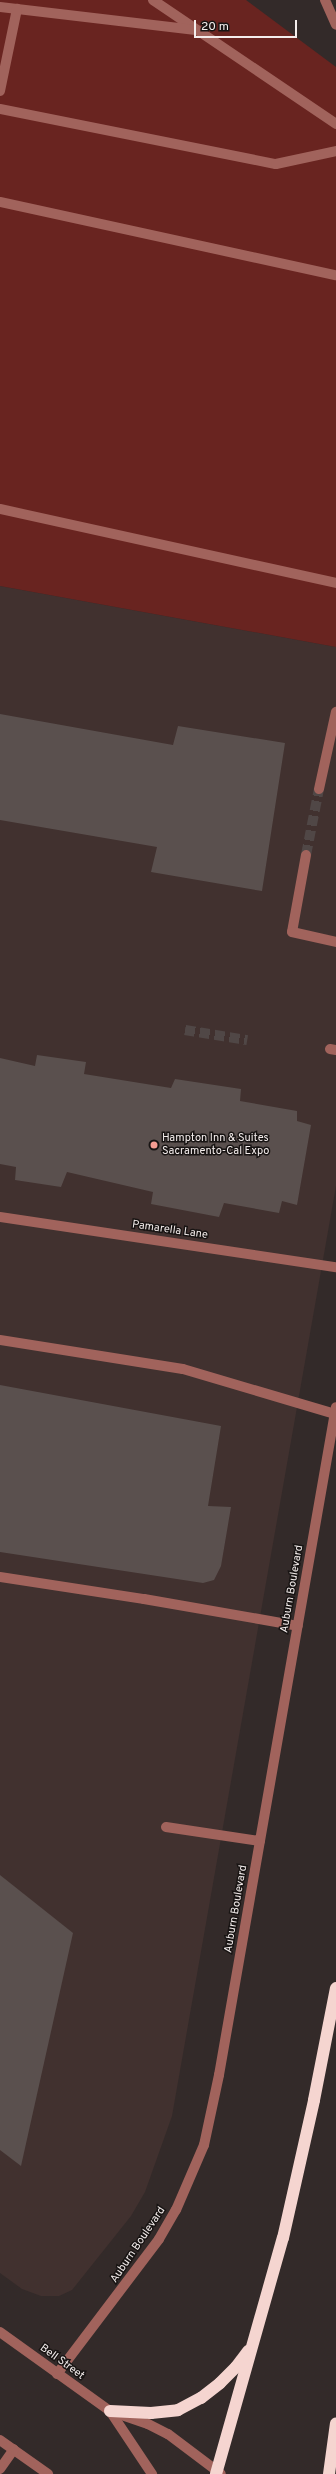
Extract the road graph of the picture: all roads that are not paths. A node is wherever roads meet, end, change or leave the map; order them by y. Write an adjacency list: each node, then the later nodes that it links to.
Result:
1 (153, 0): 7 (street)
2 (325, 0): 3 (street); 6 (street)
3 (329, 0)
4 (0, 7): 5 (street)
5 (17, 9): 7 (street); 8 (street)
6 (336, 25)
7 (198, 31): 10 (street)
8 (0, 91)
9 (0, 109): 11 (street)
10 (336, 124)
11 (336, 150)
12 (0, 202): 13 (street)
13 (336, 275)
14 (0, 509): 15 (street)
15 (336, 583)
16 (336, 712): 17 (street)
17 (319, 789)
18 (306, 856): 19 (street)
19 (336, 942)
20 (0, 1217): 21 (street, Pamarella Lane)
21 (336, 1267)
22 (0, 1340): 23 (street)
23 (335, 1410): 25 (street, Auburn Boulevard)
24 (0, 1577): 25 (street)
25 (298, 1626): 27 (street, Auburn Boulevard)
26 (166, 1826): 27 (street)
27 (260, 1841): 31 (street, Auburn Boulevard)
28 (336, 1988): 30 (highway)
29 (0, 2332): 31 (street, Bell Street)
30 (253, 2343): 32 (highway); 37 (highway)
31 (57, 2374): 32 (street, Bell Street)
32 (110, 2411): 37 (street, Bell Street); 39 (street, Bell Street)
33 (336, 2423): 40 (highway)
34 (0, 2440): 35 (street)
35 (14, 2449): 36 (street); 38 (street)
36 (0, 2469)
37 (218, 2473)
38 (48, 2474)
39 (152, 2474)
40 (329, 2474)

